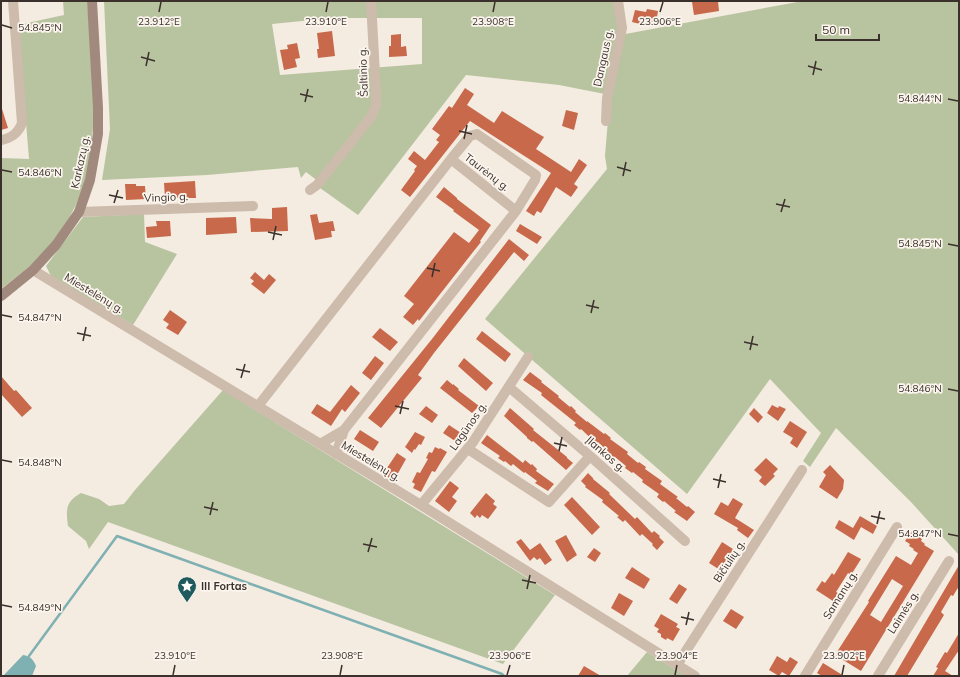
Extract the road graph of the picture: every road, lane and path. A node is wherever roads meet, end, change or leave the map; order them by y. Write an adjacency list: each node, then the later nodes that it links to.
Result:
1 (13, 1): 6 (street)
2 (92, 1): 11 (main road, Karkazų g.)
3 (371, 1): 8 (street, Šaltinio g.)
4 (618, 1): 5 (street, Dangaus g.)
5 (606, 121)
6 (1, 140)
7 (451, 159): 10 (street, Taurėnų g.); 10 (street); 16 (street, Taurėnų g.)
8 (310, 190)
9 (253, 206): 11 (street, Vingio g.)
10 (516, 210): 17 (street)
11 (79, 212): 12 (main road, Karkazų g.)
12 (33, 270): 13 (main road, Karkazų g.); 16 (street, Miestelėnų g.)
13 (1, 296)
14 (528, 357): 15 (street, Lagūnos g.)
15 (509, 387): 19 (street, Lagūnos g.); 21 (street, Įlankos g.)
16 (258, 406): 18 (street, Miestelėnų g.)
17 (344, 430): 18 (street); 20 (street)
18 (320, 444): 20 (street, Miestelėnų g.)
19 (468, 449): 21 (street); 23 (street, Lagūnos g.)
20 (336, 454): 23 (street, Miestelėnų g.)
21 (590, 456): 25 (street, Įlankos g.)
22 (802, 470): 27 (street, Bičiulių g.)
23 (421, 505): 27 (street, Miestelėnų g.)
24 (897, 527): 29 (street, Samanų g.)
25 (685, 541)
26 (949, 561): 30 (street, Laimės g.)
27 (677, 665): 28 (street, Miestelėnų g.)
28 (695, 676)
29 (805, 676)
30 (878, 676)

